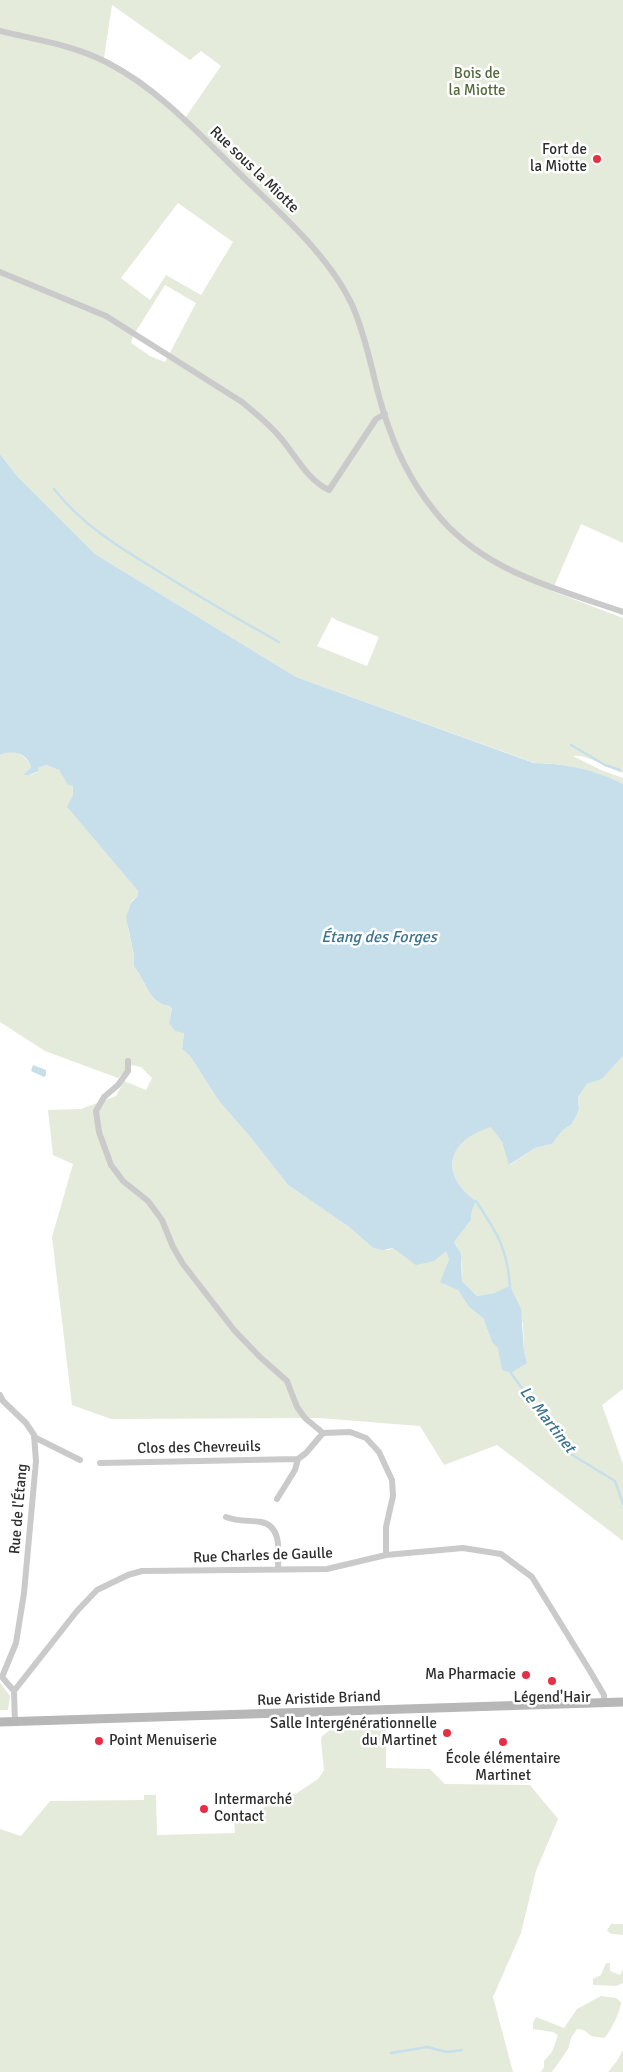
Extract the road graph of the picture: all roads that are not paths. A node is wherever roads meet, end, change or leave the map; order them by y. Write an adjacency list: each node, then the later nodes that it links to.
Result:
1 (0, 31): 3 (street, Rue sous la Miotte)
2 (0, 272): 3 (street)
3 (385, 414): 4 (street, Rue sous la Miotte)
4 (623, 612)
5 (128, 1061): 7 (street)
6 (1, 1400): 8 (street)
7 (323, 1433): 9 (street); 14 (street)
8 (34, 1437): 10 (street); 16 (street, Rue de l'Étang)
9 (298, 1459): 11 (street, Clos des Chevreuils); 12 (street)
10 (80, 1460)
11 (100, 1463)
12 (277, 1499)
13 (226, 1518): 15 (street)
14 (386, 1555): 15 (street, Rue Charles de Gaulle); 17 (street, Rue Charles de Gaulle)
15 (278, 1570): 16 (street, Rue Charles de Gaulle)
16 (14, 1691): 19 (street)
17 (604, 1702): 18 (street, Rue Aristide Briand); 19 (street, Rue Aristide Briand)
18 (623, 1702)
19 (15, 1723): 20 (street, Rue Aristide Briand)
20 (0, 1724)

